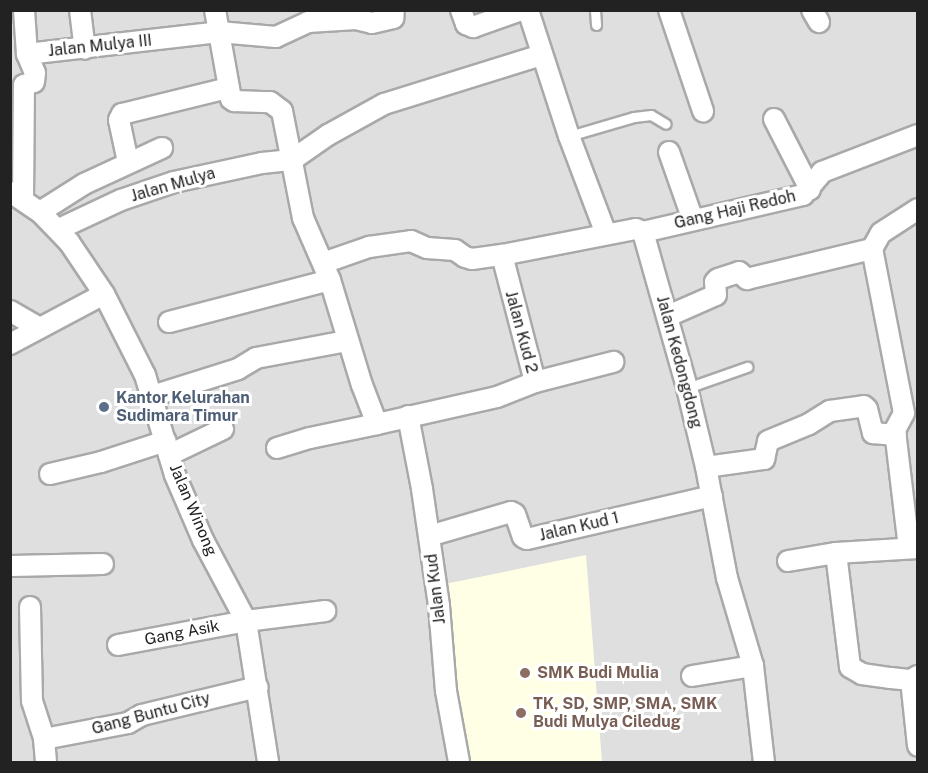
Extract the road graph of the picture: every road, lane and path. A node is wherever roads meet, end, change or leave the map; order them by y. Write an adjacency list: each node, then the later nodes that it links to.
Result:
1 (24, 10): 13 (street)
2 (80, 10): 12 (street)
3 (215, 10): 11 (street)
4 (394, 10): 11 (street, Jalan Mulya III)
5 (461, 10): 6 (street)
6 (522, 10)
7 (528, 10): 14 (street)
8 (596, 10): 10 (lane)
9 (669, 10): 16 (street)
10 (596, 25)
11 (219, 32): 12 (street, Jalan Mulya III); 15 (street)
12 (85, 49): 13 (street, Jalan Mulya III)
13 (27, 54): 26 (street, Jalan Mulya III)
14 (542, 55): 20 (street); 23 (street)
15 (228, 88): 23 (street); 24 (street)
16 (703, 111)
17 (774, 119): 25 (street)
18 (666, 124): 20 (lane)
19 (918, 135): 25 (street, Gang Haji Redoh)
20 (569, 136): 32 (street)
21 (162, 148): 24 (street)
22 (669, 152): 29 (street)
23 (292, 160): 30 (street, Jalan Mulya); 35 (street)
24 (128, 162): 28 (street)
25 (810, 189): 29 (street, Gang Haji Redoh)
26 (17, 195): 28 (street, Jalan Winong)
27 (918, 209): 33 (street)
28 (40, 212): 30 (street, Jalan Winong)
29 (693, 220): 31 (street, Gang Haji Redoh)
30 (59, 229): 36 (street, Jalan Winong)
31 (643, 232): 32 (street); 38 (street, Jalan Kedongdong)
32 (606, 234): 34 (street)
33 (872, 249): 38 (street); 51 (street)
34 (502, 255): 35 (street); 45 (street, Jalan Kud 2)
35 (326, 271): 39 (street); 41 (street)
36 (104, 294): 40 (street); 47 (street, Jalan Winong)
37 (10, 311): 40 (street)
38 (668, 316): 46 (street, Jalan Kedongdong)
39 (169, 322)
40 (39, 328): 42 (street)
41 (348, 341): 47 (street); 49 (street)
42 (10, 344)
43 (613, 362): 45 (street)
44 (747, 367): 46 (lane)
45 (535, 382): 48 (street, Jalan Kud 2)
46 (687, 388): 54 (street, Jalan Kedongdong)
47 (152, 396): 52 (street, Jalan Winong)
48 (408, 416): 49 (street, Jalan Kud 2); 57 (street, Jalan Kud)
49 (377, 424): 53 (street, Jalan Kud 2)
50 (223, 429): 52 (street)
51 (896, 435): 54 (street); 58 (street)
52 (167, 448): 55 (street); 65 (street, Jalan Winong)
53 (277, 448)
54 (706, 467): 56 (street, Jalan Kedongdong)
55 (50, 474)
56 (712, 496): 57 (street, Jalan Kud 1); 67 (street, Jalan Kedongdong)
57 (429, 536): 75 (street, Jalan Kud)
58 (913, 548): 59 (street)
59 (836, 553): 60 (street); 69 (street)
60 (788, 561)
61 (103, 564): 62 (street)
62 (10, 566)
63 (30, 607): 71 (street)
64 (325, 611): 65 (street, Gang Asik)
65 (246, 621): 66 (street, Gang Asik); 70 (street, Jalan Winong)
66 (118, 645)
67 (753, 666): 68 (street); 76 (street, Jalan Kedongdong)
68 (692, 676)
69 (914, 678): 72 (street)
70 (258, 687): 71 (street, Gang Buntu City); 74 (street, Jalan Winong)
71 (44, 739): 73 (street)
72 (918, 746)
73 (46, 762)
74 (268, 762)
75 (459, 762)
76 (764, 762)

